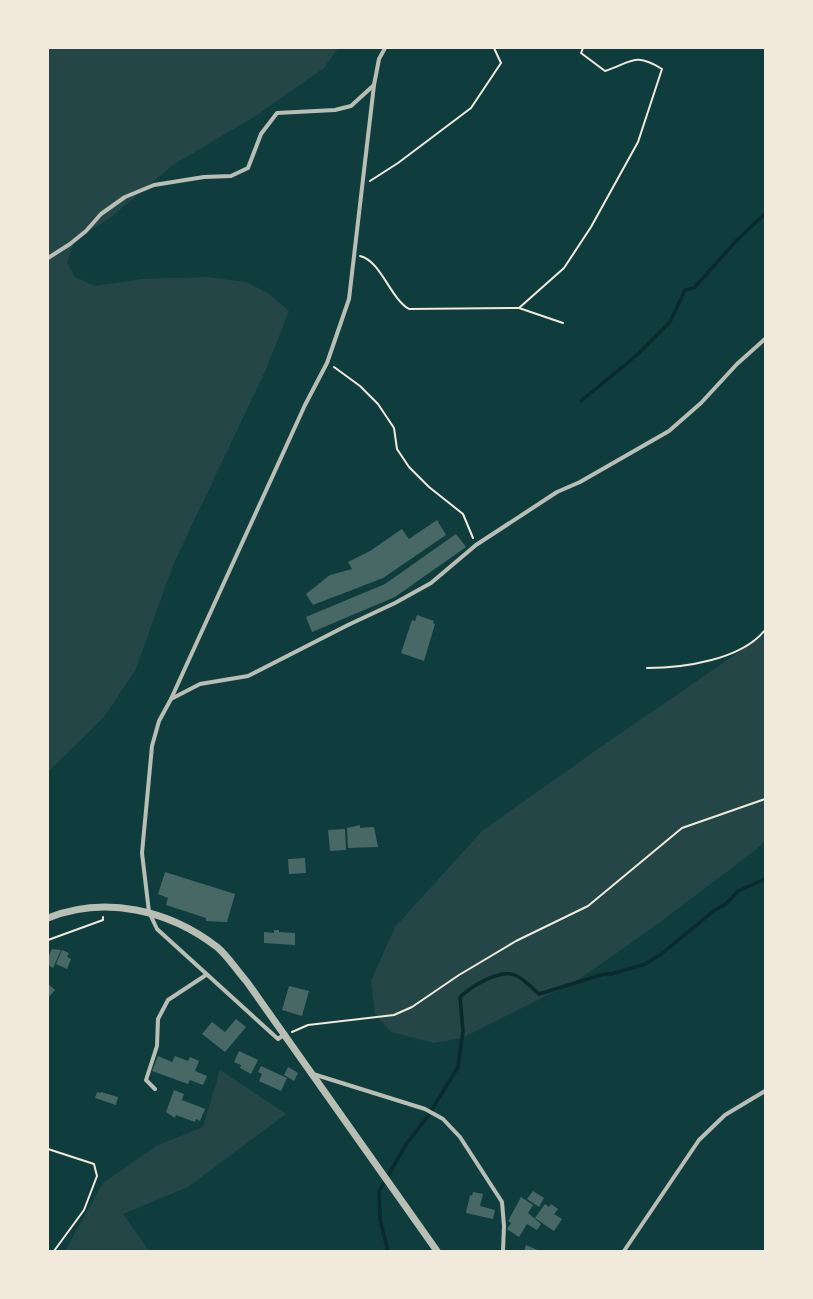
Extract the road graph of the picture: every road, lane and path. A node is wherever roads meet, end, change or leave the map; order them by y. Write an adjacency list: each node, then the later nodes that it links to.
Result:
1 (385, 48): 4 (street)
2 (494, 48): 5 (path)
3 (583, 48): 8 (path)
4 (374, 85): 5 (street); 7 (street)
5 (362, 186): 6 (street)
6 (355, 255): 8 (path); 11 (street)
7 (48, 258)
8 (519, 308): 9 (path)
9 (563, 323)
10 (765, 339): 12 (street)
11 (327, 363): 12 (path); 15 (street)
12 (476, 545): 15 (street)
13 (765, 630): 14 (path)
14 (647, 668)
15 (171, 699): 18 (street)
16 (765, 799): 22 (path)
17 (104, 908): 18 (street); 19 (street); 20 (path)
18 (149, 912): 21 (street); 22 (street)
19 (48, 918)
20 (48, 940)
21 (206, 975): 22 (street); 24 (street)
22 (285, 1034): 23 (street)
23 (313, 1074): 28 (street); 29 (street)
24 (155, 1089)
25 (765, 1091): 30 (street)
26 (48, 1149): 27 (path)
27 (54, 1251)
28 (437, 1251)
29 (503, 1251)
30 (624, 1251)

